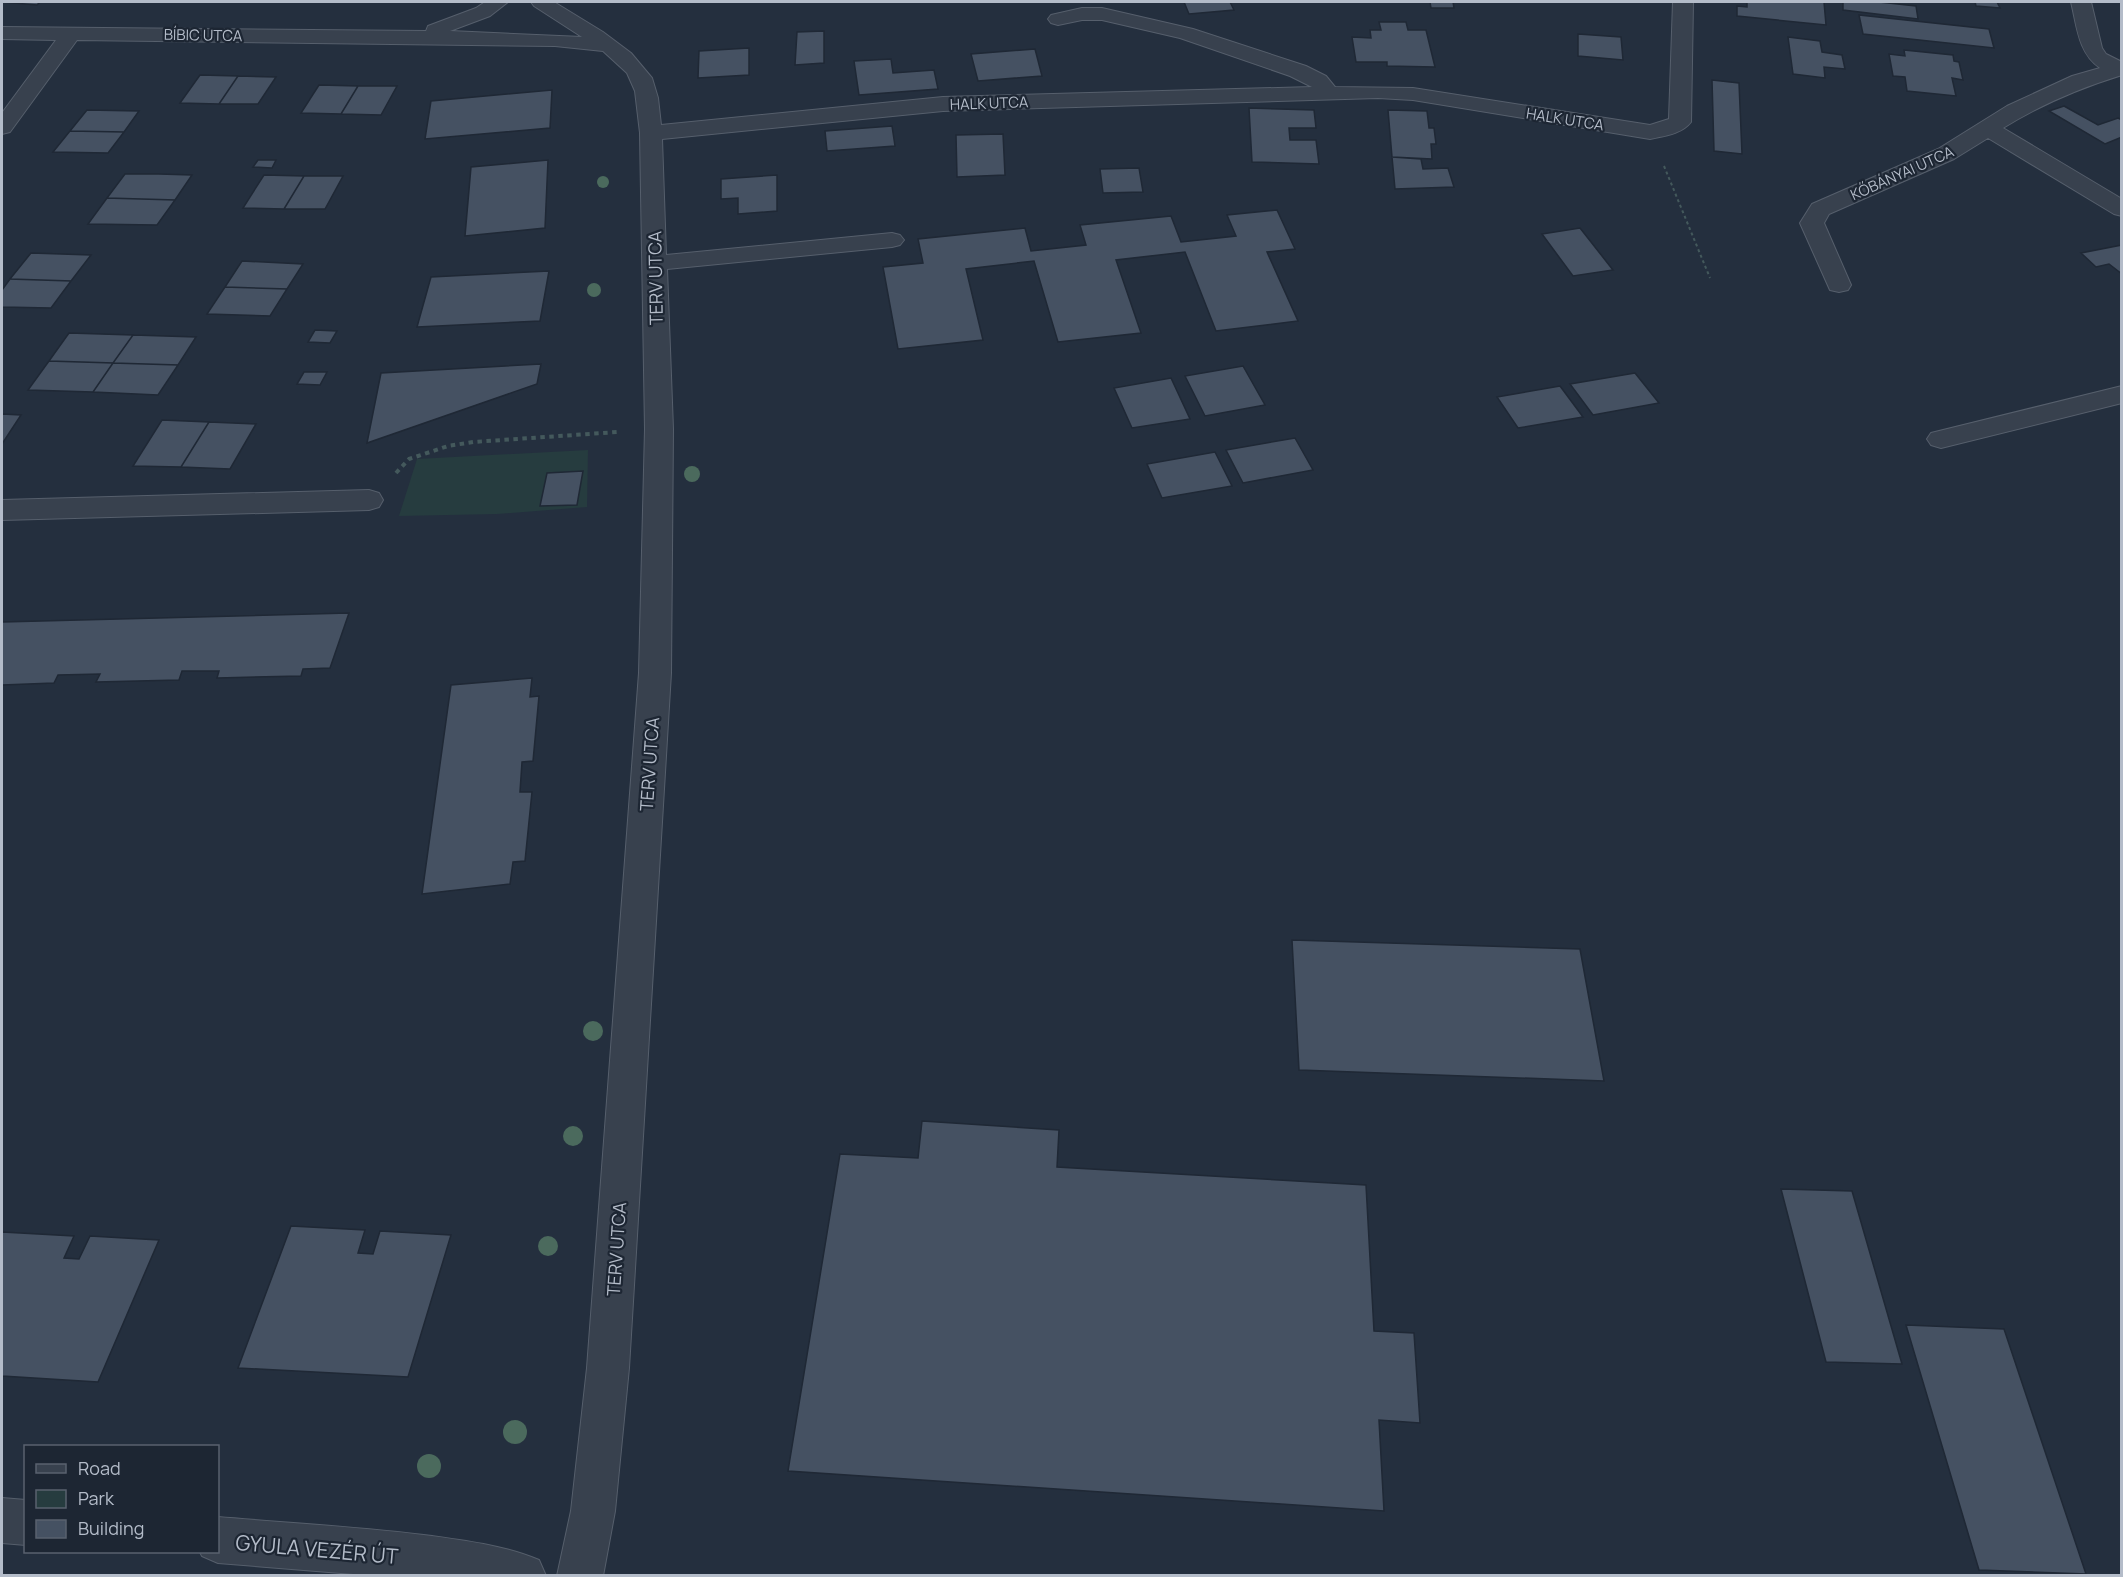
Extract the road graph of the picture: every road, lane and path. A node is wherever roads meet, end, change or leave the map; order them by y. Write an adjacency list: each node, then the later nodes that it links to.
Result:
1 (498, 2): 8 (street, BÍBIC UTCA)
2 (541, 2): 9 (street, TERV UTCA)
3 (1683, 2): 14 (street, HALK UTCA)
4 (2081, 2): 10 (street)
5 (1058, 19): 11 (street)
6 (2, 33): 7 (street, BÍBIC UTCA)
7 (71, 34): 8 (street, BÍBIC UTCA); 12 (street)
8 (404, 37): 9 (street, BÍBIC UTCA)
9 (610, 47): 15 (street, TERV UTCA)
10 (2119, 68): 13 (street, KŐBÁNYAI UTCA)
11 (1328, 92): 14 (street, HALK UTCA); 15 (street, HALK UTCA)
12 (2, 127)
13 (1986, 127): 16 (street); 20 (street, KŐBÁNYAI UTCA)
14 (1650, 132): 19 (path)
15 (651, 133): 18 (street, TERV UTCA)
16 (2121, 209)
17 (892, 240): 18 (street)
18 (655, 263): 22 (street, TERV UTCA)
19 (1710, 278)
20 (1839, 285)
21 (2121, 394): 23 (street)
22 (659, 429): 24 (path); 30 (street, TERV UTCA)
23 (1941, 439)
24 (369, 500): 25 (street)
25 (2, 510)
26 (2, 1521): 27 (street)
27 (24, 1523)
28 (219, 1540): 29 (street, GYULA VEZÉR ÚT)
29 (523, 1575)
30 (580, 1575)

